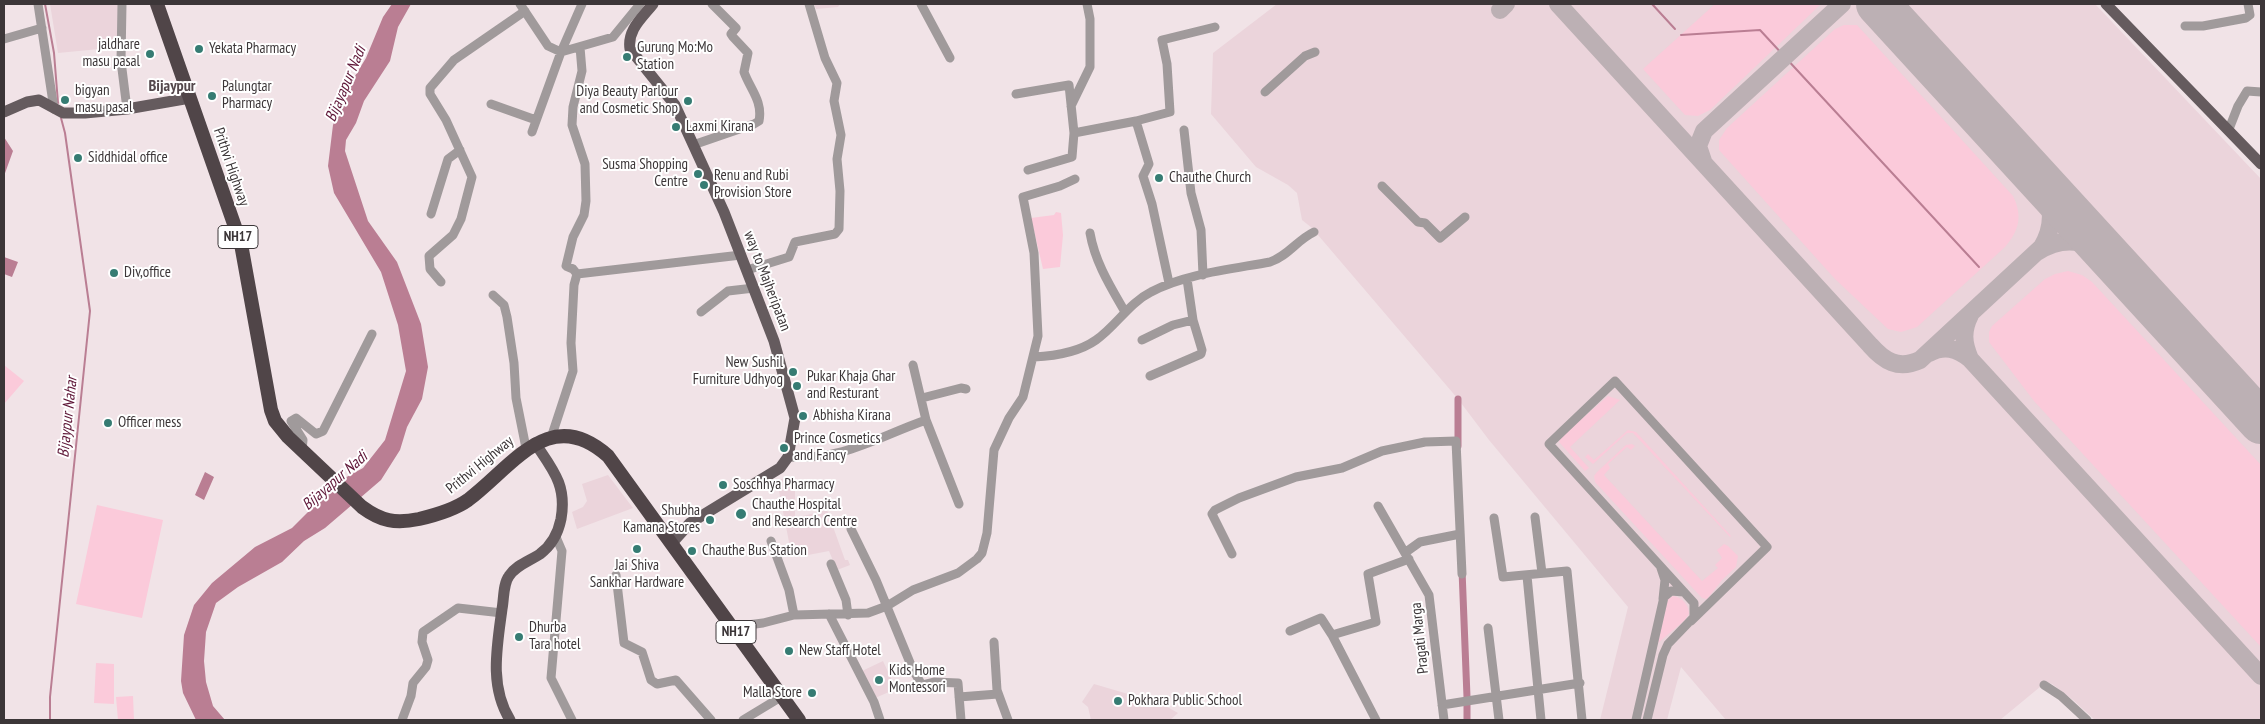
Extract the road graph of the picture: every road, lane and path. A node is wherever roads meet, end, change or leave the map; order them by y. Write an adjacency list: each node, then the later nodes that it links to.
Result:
1 (38, 4): 16 (street)
2 (122, 4): 29 (street)
3 (157, 4): 25 (highway, Prithvi Highway / NH17)
4 (582, 4): 19 (street)
5 (640, 4): 18 (street)
6 (653, 4): 37 (main road, way to Majheripatan)
7 (712, 4): 37 (street)
8 (809, 4): 48 (street)
9 (921, 4): 21 (street)
10 (1087, 4): 27 (street)
11 (2106, 4): 33 (main road)
12 (2251, 4): 14 (street)
13 (523, 8): 19 (street); 38 (street)
14 (2185, 26)
15 (1215, 27): 32 (street)
16 (42, 28): 17 (street); 28 (street)
17 (4, 39)
18 (580, 47): 19 (street); 49 (street)
19 (561, 52): 31 (street)
20 (1315, 52): 22 (street)
21 (950, 58)
22 (1266, 92)
23 (2261, 92): 33 (street)
24 (1016, 94): 27 (street)
25 (190, 98): 29 (main road); 69 (highway, Prithvi Highway / NH17)
26 (491, 104): 31 (street)
27 (1071, 106): 36 (street)
28 (54, 109): 29 (main road); 30 (main road)
29 (127, 109)
30 (4, 112)
31 (536, 120): 35 (street)
32 (1136, 121): 36 (street); 53 (street)
33 (2229, 129): 39 (main road)
34 (1184, 130): 50 (street)
35 (532, 132)
36 (1074, 133): 40 (street)
37 (692, 145): 47 (main road, way to Majheripatan)
38 (460, 150): 43 (street); 52 (street)
39 (2261, 164)
40 (1028, 170)
41 (1075, 179): 61 (street)
42 (1382, 186): 44 (street)
43 (430, 214)
44 (1465, 217)
45 (1314, 232): 50 (street)
46 (1090, 233): 57 (street)
47 (741, 255): 48 (main road, way to Majheripatan); 49 (street)
48 (747, 270): 54 (main road, way to Majheripatan)
49 (577, 274): 67 (street)
50 (1203, 276): 51 (street)
51 (1187, 279): 53 (street); 58 (street)
52 (441, 282)
53 (1169, 283): 57 (street)
54 (754, 288): 56 (street); 70 (main road, way to Majheripatan)
55 (493, 295): 68 (street)
56 (700, 312)
57 (1125, 312): 61 (street)
58 (1193, 320): 60 (street); 63 (street)
59 (372, 334): 69 (street)
60 (1142, 340)
61 (1034, 357): 90 (street)
62 (913, 365): 65 (street)
63 (1150, 376)
64 (966, 389): 65 (street)
65 (922, 398): 66 (street)
66 (926, 420): 70 (street); 71 (street)
67 (551, 438): 68 (highway, Prithvi Highway / NH17); 79 (highway, Prithvi Highway / NH17)
68 (531, 446): 69 (highway, Prithvi Highway / NH17); 77 (main road)
69 (302, 450)
70 (788, 457): 79 (main road)
71 (960, 504)
72 (1378, 506): 81 (street, Pragati Marga)
73 (1535, 516): 84 (street)
74 (1494, 518): 87 (street)
75 (851, 528): 90 (street)
76 (1460, 534): 80 (street); 81 (street); 85 (street)
77 (556, 537): 92 (main road); 112 (street)
78 (771, 541): 94 (street)
79 (672, 543): 97 (highway, Prithvi Highway / NH17)
80 (1232, 554)
81 (1408, 555): 100 (street); 109 (street, Pragati Marga)
82 (1658, 563): 88 (street); 89 (street); 91 (street)
83 (831, 564): 95 (street)
84 (1542, 573): 87 (street); 102 (street)
85 (1462, 574)
86 (616, 575): 113 (street)
87 (1527, 576): 104 (street)
88 (1690, 597): 89 (street); 91 (street); 96 (street)
89 (1662, 602): 124 (street)
90 (887, 606): 95 (street); 108 (street)
91 (1701, 610): 96 (street)
92 (502, 613): 110 (street); 111 (main road)
93 (829, 614): 94 (street); 95 (street); 116 (street)
94 (794, 615): 97 (street)
95 (848, 615)
96 (1690, 621): 125 (street)
97 (732, 627): 107 (highway, Prithvi Highway / NH17)
98 (1488, 628): 106 (street)
99 (1290, 631): 100 (street)
100 (1332, 635): 119 (street)
101 (994, 642): 105 (street)
102 (1580, 683): 104 (street); 123 (street)
103 (2044, 685): 126 (street)
104 (1538, 688): 106 (street); 122 (street)
105 (998, 694): 108 (street); 118 (street)
106 (1496, 695): 109 (street); 121 (street)
107 (781, 697): 114 (street); 115 (highway, Prithvi Highway / NH17)
108 (959, 697): 117 (street)
109 (1442, 704): 120 (street, Pragati Marga)
110 (402, 720)
111 (510, 720)
112 (572, 720)
113 (711, 720)
114 (744, 720)
115 (799, 720)
116 (880, 720)
117 (962, 720)
118 (1008, 720)
119 (1376, 720)
120 (1444, 720)
121 (1499, 720)
122 (1541, 720)
123 (1582, 720)
124 (1636, 720)
125 (1646, 720)
126 (2087, 720)

